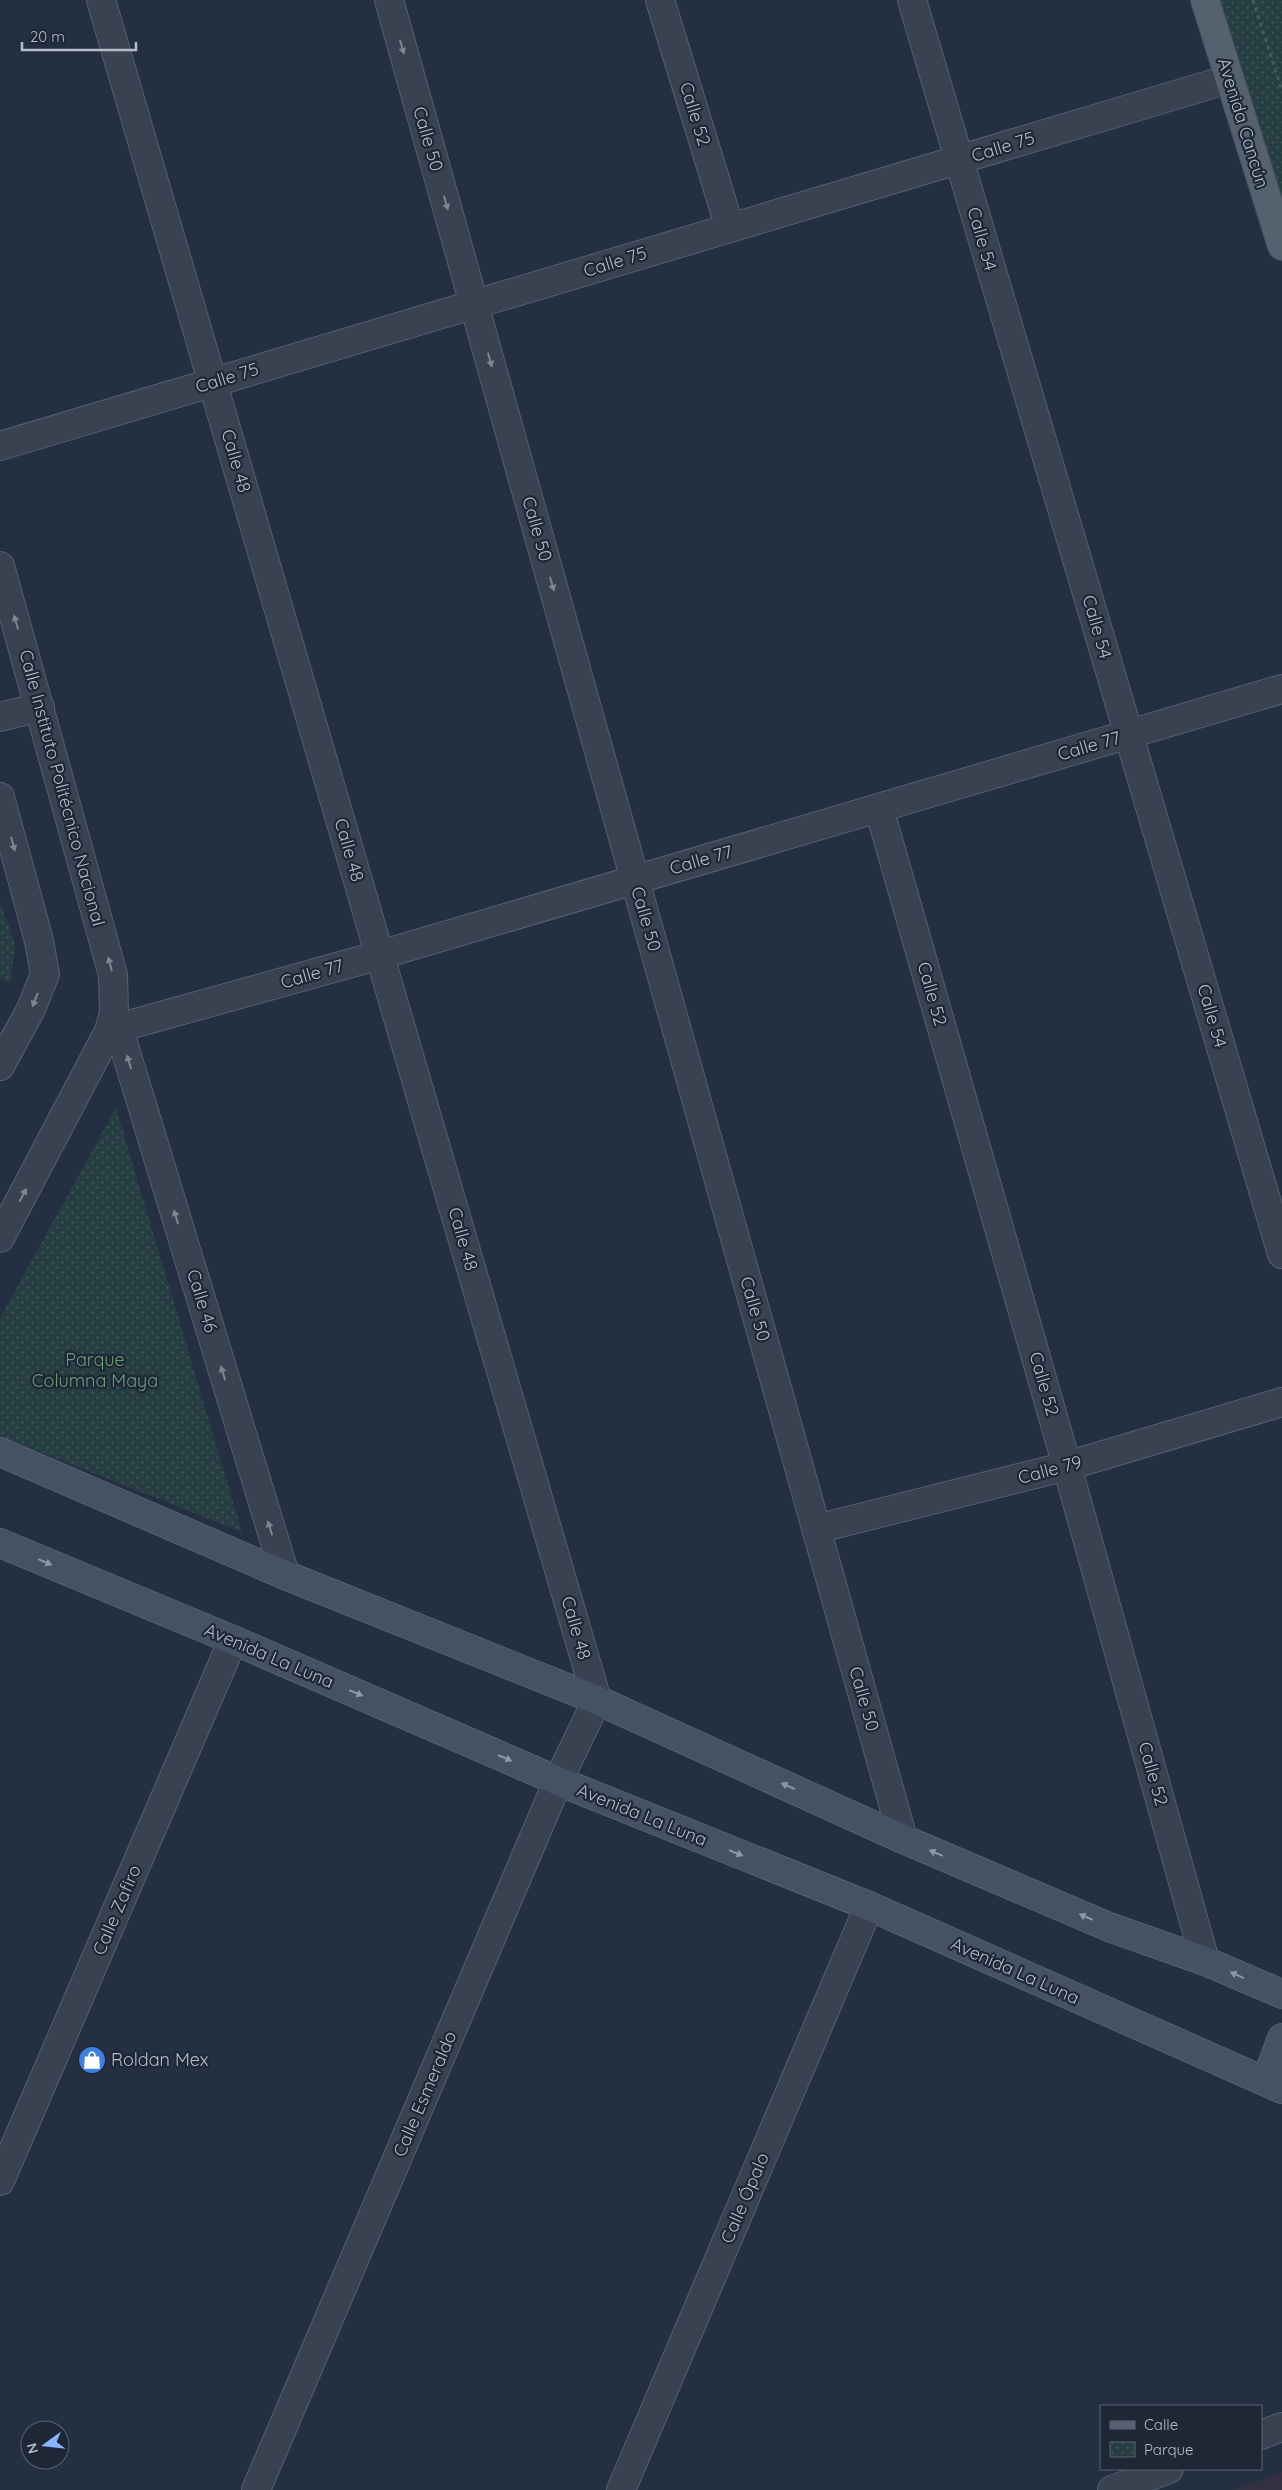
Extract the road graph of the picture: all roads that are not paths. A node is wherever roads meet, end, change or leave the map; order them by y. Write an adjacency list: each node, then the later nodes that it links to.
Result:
1 (102, 0): 11 (street, Calle 48)
2 (389, 0): 10 (street, Calle 50, one-way to 10)
3 (660, 0): 8 (street, Calle 52)
4 (912, 0): 7 (street, Calle 54)
5 (1205, 0): 6 (main road, Avenida Cancún)
6 (1229, 79): 7 (street, Calle 75); 9 (main road, Avenida Cancún)
7 (959, 160): 8 (street, Calle 75); 17 (street, Calle 54)
8 (730, 228): 10 (street, Calle 75)
9 (1282, 246)
10 (474, 304): 11 (street, Calle 75); 20 (street, Calle 50, one-way to 20)
11 (213, 382): 12 (street, Calle 75); 21 (street, Calle 48)
12 (0, 446)
13 (0, 566): 15 (street, Calle Instituto Politécnico Nacional, one-way to 13)
14 (1282, 689): 17 (street, Calle 77)
15 (40, 707): 16 (street); 22 (street, Calle Instituto Politécnico Nacional, one-way to 15)
16 (0, 717)
17 (1129, 734): 19 (street, Calle 77); 25 (street, Calle 54)
18 (0, 797): 23 (street, one-way to 23)
19 (879, 808): 20 (street, Calle 77); 28 (street, Calle 52)
20 (635, 880): 21 (street, Calle 77); 29 (street, Calle 50)
21 (380, 955): 22 (street, Calle 77); 33 (street, Calle 48)
22 (116, 1020): 24 (street, one-way to 22); 31 (street, Calle 46, one-way to 22)
23 (0, 1066)
24 (0, 1238)
25 (1282, 1254)
26 (1282, 1402): 28 (street, Calle 79)
27 (0, 1452): 31 (main road)
28 (1067, 1466): 29 (street, Calle 79); 37 (street, Calle 52)
29 (816, 1529): 35 (street, Calle 50)
30 (0, 1543): 32 (main road, Avenida La Luna, one-way to 32)
31 (285, 1575): 33 (main road)
32 (233, 1640): 34 (main road, Avenida La Luna, one-way to 34); 41 (street, Calle Zafiro)
33 (597, 1700): 34 (street, Calle Esmeraldo); 35 (main road, one-way to 33)
34 (558, 1781): 36 (main road, Avenida La Luna, one-way to 36); 45 (street, Calle Esmeraldo)
35 (903, 1839): 37 (main road, one-way to 35)
36 (869, 1906): 40 (main road, Avenida La Luna); 46 (street, Calle Ópalo)
37 (1205, 1961): 38 (main road, one-way to 37)
38 (1282, 1994)
39 (1282, 2038): 40 (main road)
40 (1274, 2085)
41 (0, 2181)
42 (1282, 2427): 43 (street)
43 (1262, 2435)
44 (1166, 2470): 47 (street)
45 (256, 2490)
46 (621, 2490)
47 (1112, 2490)

